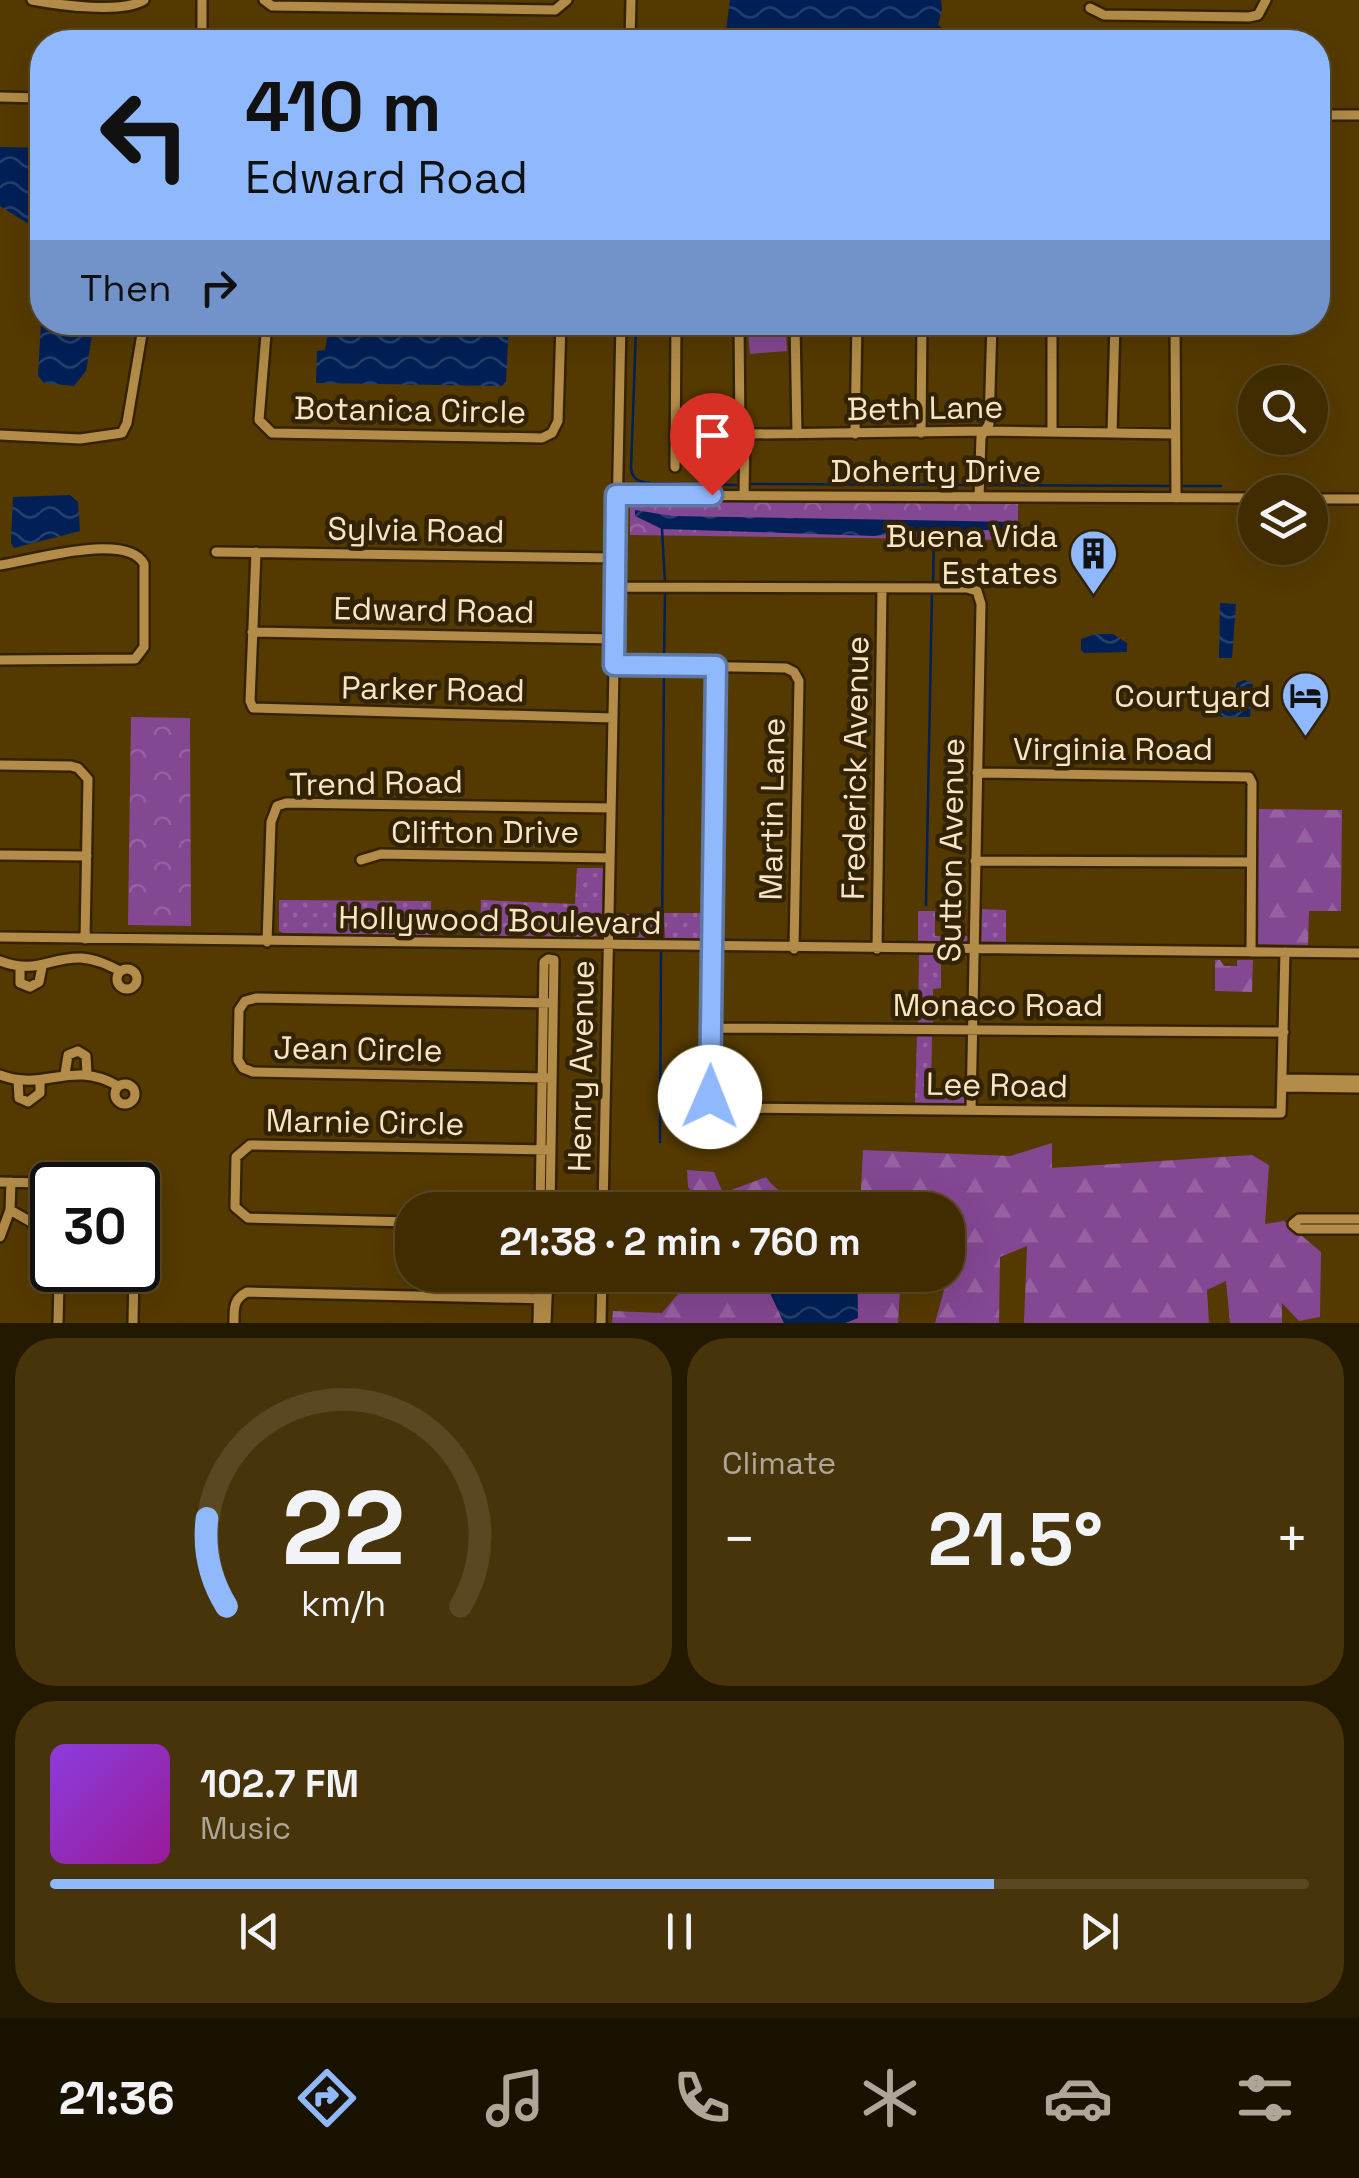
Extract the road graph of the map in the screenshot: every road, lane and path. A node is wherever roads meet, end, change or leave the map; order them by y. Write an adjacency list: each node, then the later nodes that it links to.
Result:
1 (32, 0): 2 (street)
2 (144, 0)
3 (202, 0): 10 (street)
4 (264, 0): 8 (street)
5 (566, 0): 8 (street)
6 (630, 0): 11 (street)
7 (1266, 0): 9 (street)
8 (402, 4)
9 (1090, 8)
10 (202, 30)
11 (630, 30)
12 (0, 97): 13 (street)
13 (30, 98)
14 (1330, 115): 15 (street)
15 (1359, 115)
16 (142, 335): 37 (street)
17 (266, 335): 18 (street, Botanica Circle)
18 (561, 335)
19 (622, 335): 41 (street, Henry Avenue)
20 (676, 335): 38 (street)
21 (738, 335): 33 (street)
22 (796, 335): 34 (street)
23 (857, 335): 35 (street)
24 (922, 335): 31 (street)
25 (992, 335): 29 (street)
26 (1052, 335): 30 (street)
27 (1115, 335): 32 (street)
28 (1176, 335): 36 (street)
29 (985, 432): 30 (street, Beth Lane); 31 (street, Beth Lane); 42 (street)
30 (1052, 432): 32 (street, Beth Lane)
31 (921, 433): 35 (street, Beth Lane)
32 (1112, 433): 36 (street, Beth Lane)
33 (742, 434): 34 (street, Beth Lane); 38 (street, Beth Lane); 40 (street)
34 (797, 434): 35 (street, Beth Lane)
35 (855, 434)
36 (1175, 434): 43 (street)
37 (0, 435)
38 (675, 435): 39 (street)
39 (675, 468)
40 (744, 494): 41 (street, Doherty Drive); 42 (street, Doherty Drive)
41 (616, 495): 49 (street, Henry Avenue)
42 (979, 497): 43 (street, Doherty Drive)
43 (1176, 498): 44 (street, Doherty Drive)
44 (1238, 498)
45 (1328, 499): 46 (street)
46 (1359, 499)
47 (216, 552): 48 (street, Sylvia Road)
48 (256, 552): 49 (street, Sylvia Road); 53 (street)
49 (616, 558): 51 (street, Henry Avenue)
50 (0, 565): 55 (street)
51 (616, 587): 52 (street); 54 (street, Henry Avenue)
52 (882, 588): 60 (street, Sutton Avenue); 74 (street, Frederick Avenue)
53 (252, 632): 54 (street, Edward Road); 58 (street, Parker Road)
54 (615, 639): 56 (street, Henry Avenue)
55 (0, 660)
56 (614, 665): 57 (street); 58 (street, Henry Avenue)
57 (716, 666): 72 (street); 73 (street, Martin Lane)
58 (612, 718): 61 (street, Henry Avenue)
59 (0, 765): 63 (street)
60 (977, 773): 66 (street, Sutton Avenue); 67 (street, Virginia Road)
61 (611, 808): 64 (street, Henry Avenue); 70 (street, Trend Road)
62 (0, 855): 63 (street)
63 (86, 856): 69 (street)
64 (610, 858): 65 (street, Clifton Drive); 71 (street, Henry Avenue)
65 (362, 860)
66 (975, 861): 67 (street); 75 (street, Sutton Avenue)
67 (1250, 862): 76 (street)
68 (0, 937): 69 (street, Hollywood Boulevard)
69 (85, 939): 70 (street, Hollywood Boulevard)
70 (267, 942): 71 (street, Hollywood Boulevard)
71 (608, 947): 72 (street, Hollywood Boulevard); 102 (street, Henry Avenue)
72 (712, 947): 73 (street, Hollywood Boulevard); 83 (street)
73 (794, 948): 74 (street, Hollywood Boulevard)
74 (877, 949): 75 (street, Hollywood Boulevard)
75 (974, 950): 76 (street, Hollywood Boulevard); 84 (street, Sutton Avenue)
76 (1251, 952): 77 (street, Hollywood Boulevard)
77 (1286, 952): 78 (street, Hollywood Boulevard); 85 (street)
78 (1359, 953)
79 (0, 961): 81 (street)
80 (42, 966): 81 (street); 81 (street); 82 (street)
81 (20, 967)
82 (120, 971)
83 (712, 1028): 84 (street, Monaco Road); 96 (street, Lee Road)
84 (972, 1030): 85 (street, Monaco Road); 96 (street, Sutton Avenue)
85 (1284, 1032): 93 (street)
86 (66, 1074): 87 (street); 87 (street); 92 (street)
87 (87, 1074): 94 (street)
88 (0, 1075): 90 (street)
89 (546, 1078): 89 (street, Jean Circle); 97 (street)
90 (18, 1080): 92 (street); 92 (street)
91 (1359, 1080): 93 (street)
92 (40, 1081)
93 (1282, 1083): 95 (street); 96 (street, Lee Road)
94 (118, 1086)
95 (1359, 1088)
96 (971, 1110)
97 (545, 1150): 100 (street); 101 (street); 106 (street, Marnie Circle)
98 (5, 1182): 99 (street); 103 (street)
99 (30, 1183)
100 (542, 1192)
101 (548, 1192)
102 (603, 1192)
103 (10, 1210): 105 (street); 108 (street)
104 (1359, 1219): 107 (street)
105 (30, 1221)
106 (395, 1222)
107 (1359, 1229)
108 (0, 1237)
109 (59, 1292): 115 (street)
110 (134, 1292): 116 (street)
111 (542, 1292): 114 (street)
112 (544, 1292): 114 (street)
113 (601, 1292): 120 (street)
114 (543, 1298): 117 (street); 118 (street); 119 (street)
115 (58, 1323)
116 (133, 1323)
117 (234, 1323)
118 (538, 1323)
119 (546, 1323)
120 (600, 1323)

